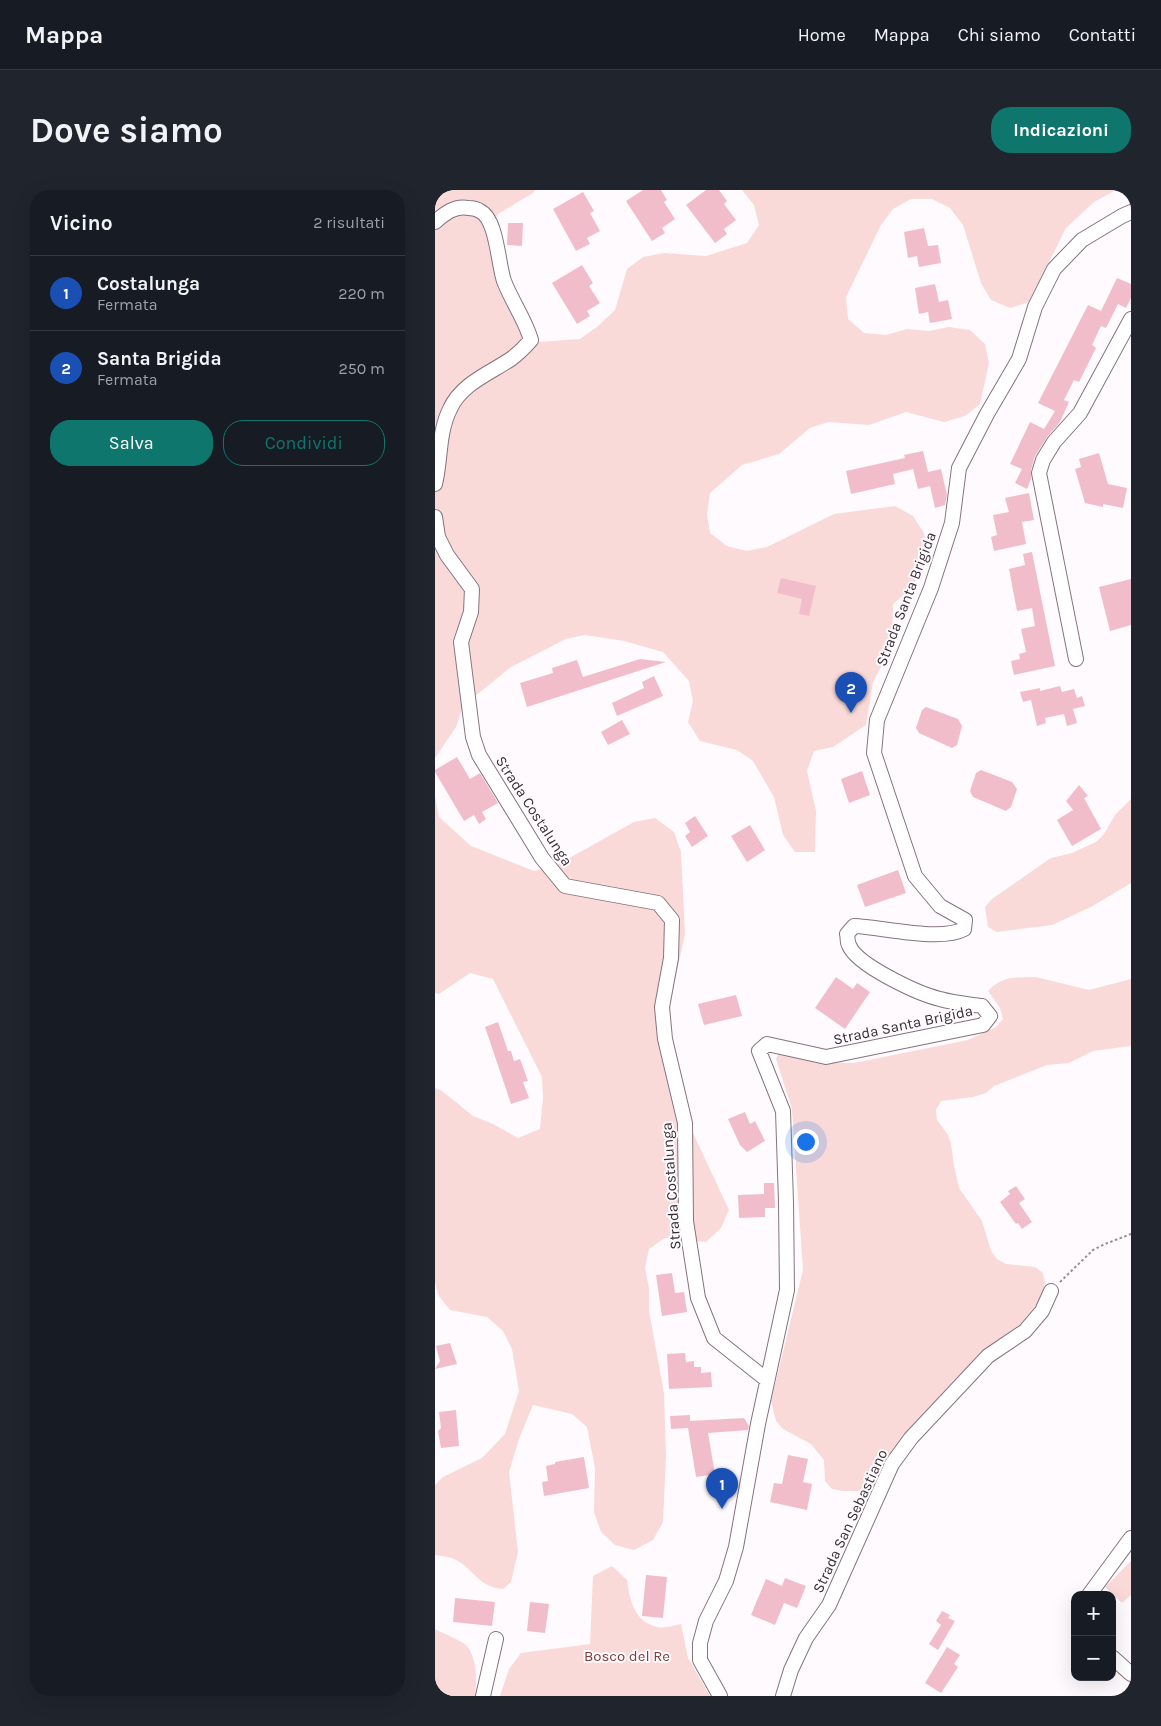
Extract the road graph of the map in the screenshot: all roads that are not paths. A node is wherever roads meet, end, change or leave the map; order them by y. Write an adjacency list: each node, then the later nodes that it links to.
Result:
1 (1131, 212): 8 (street, Strada Santa Brigida)
2 (435, 222): 4 (street)
3 (1131, 319): 6 (street)
4 (435, 484)
5 (435, 517): 8 (street, Strada Costalunga)
6 (1075, 659)
7 (1051, 1291): 16 (street, Strada San Sebastiano)
8 (767, 1380): 15 (street, Strada Santa Brigida)
9 (1131, 1538): 10 (street)
10 (1092, 1591)
11 (496, 1639): 14 (street)
12 (1116, 1661): 13 (street)
13 (1131, 1674)
14 (483, 1696)
15 (720, 1696)
16 (783, 1696)

